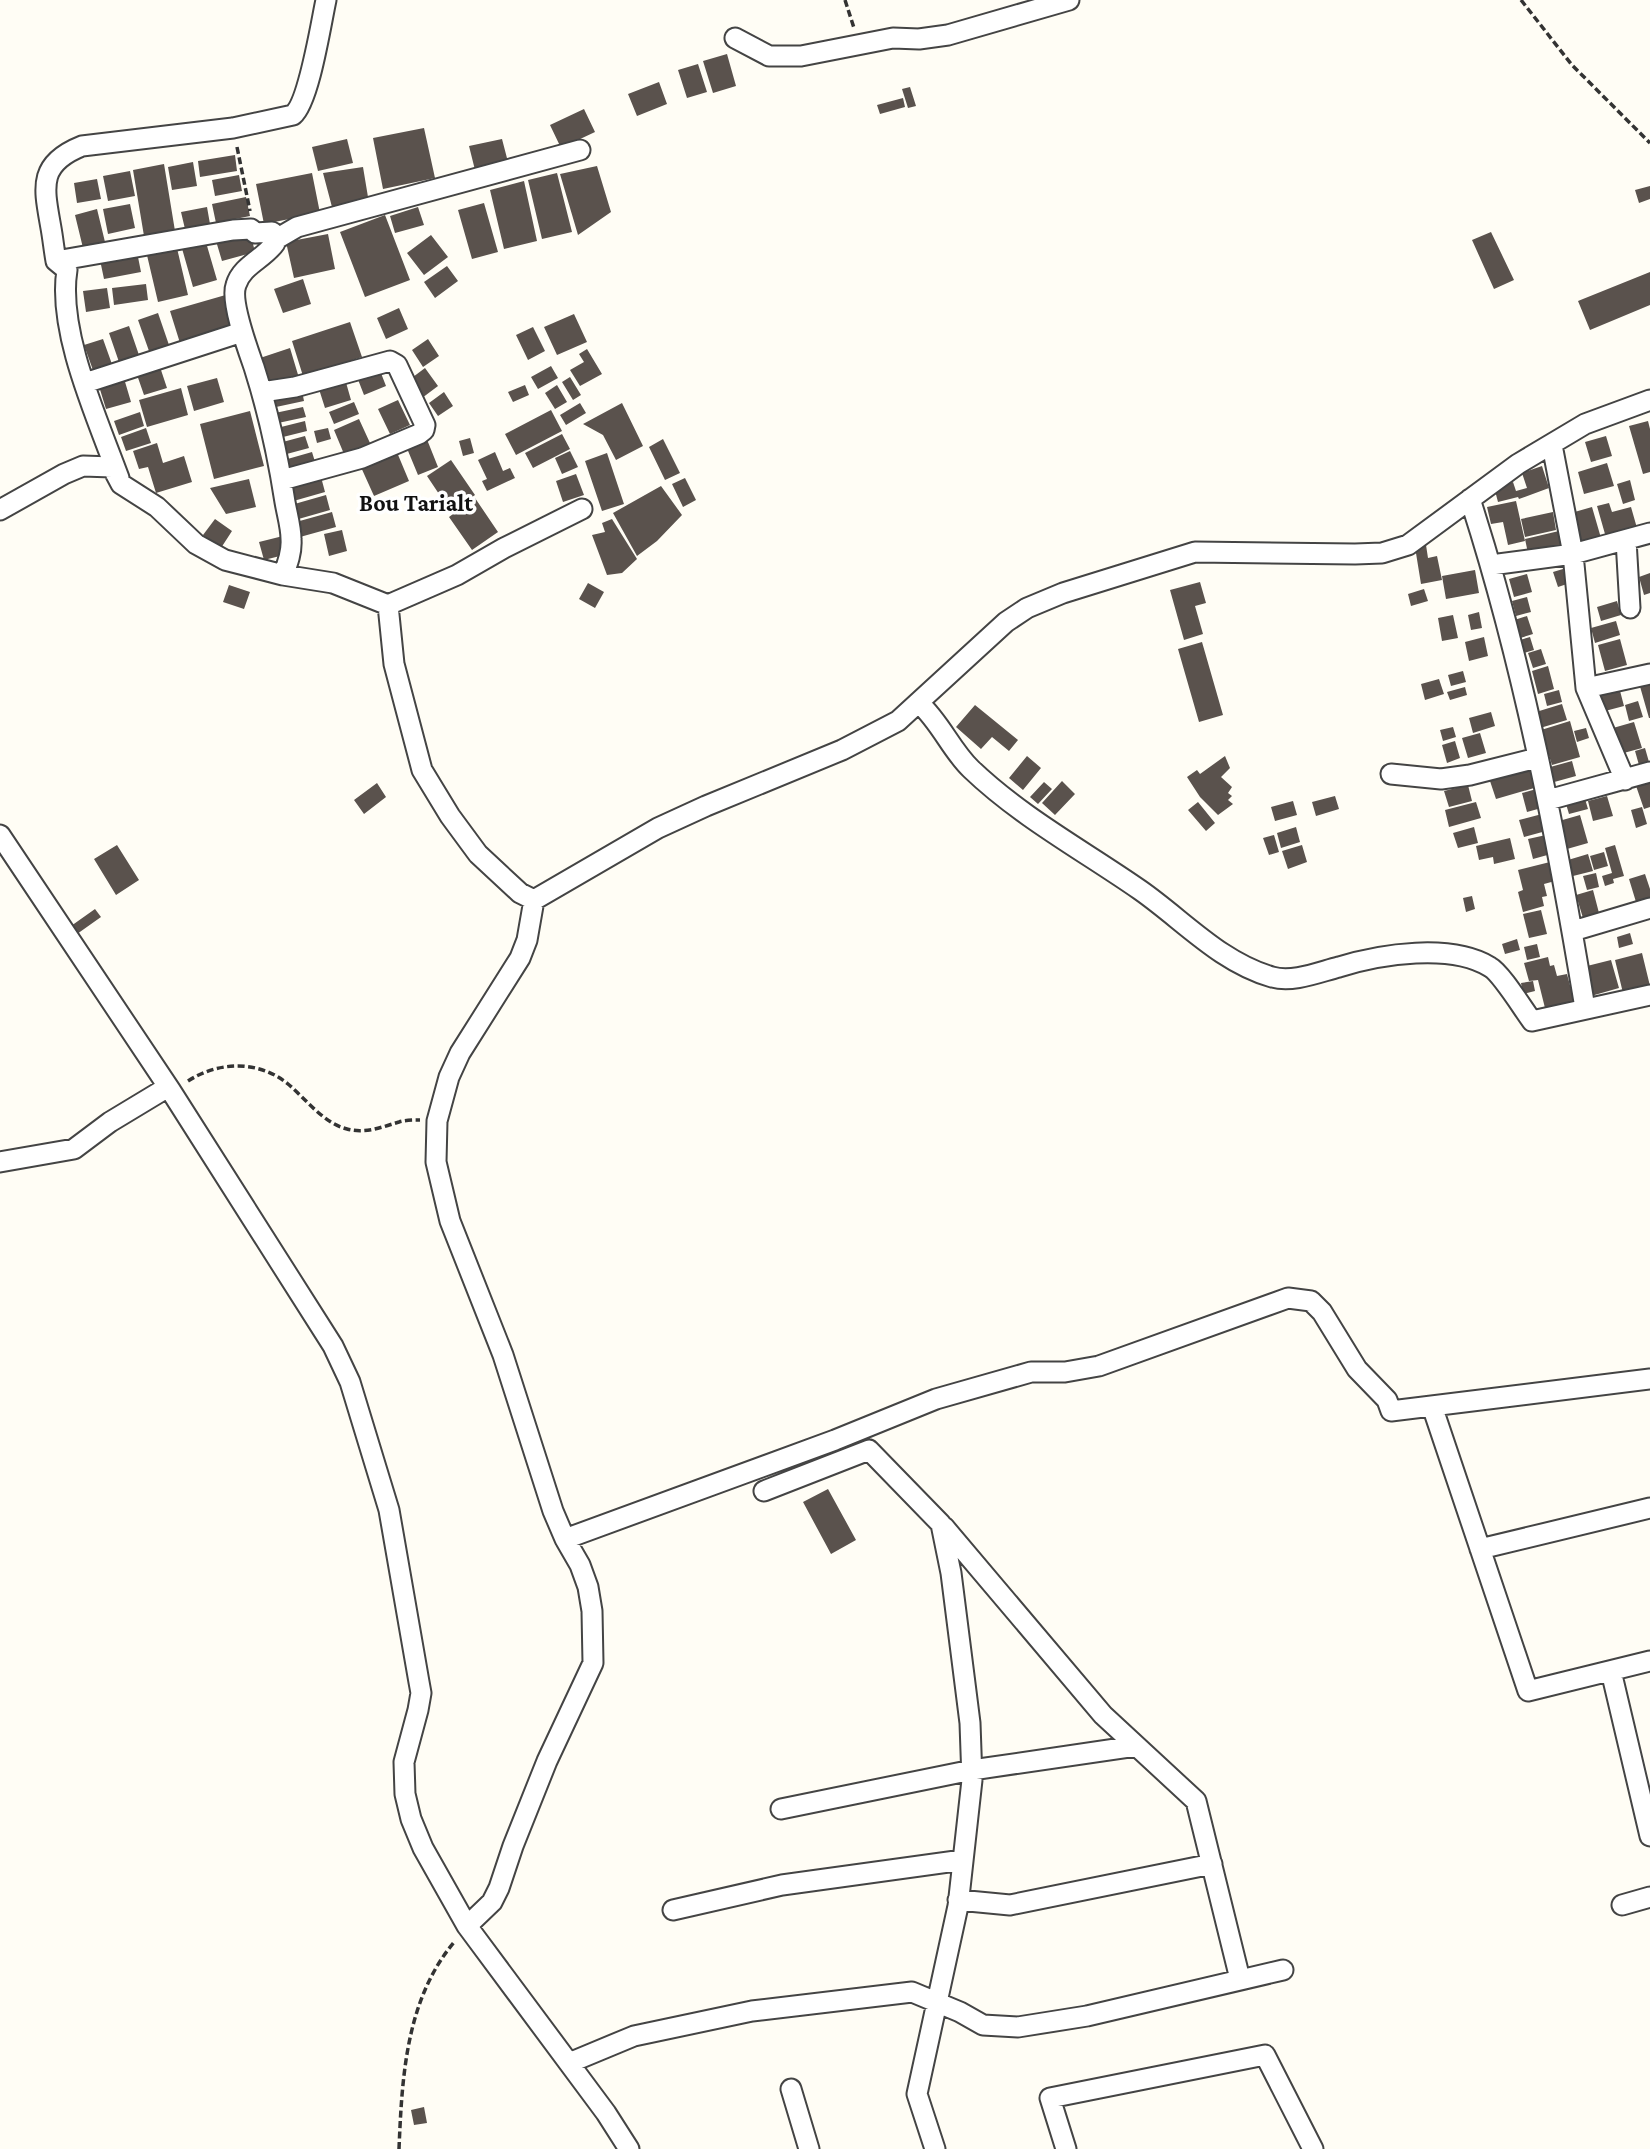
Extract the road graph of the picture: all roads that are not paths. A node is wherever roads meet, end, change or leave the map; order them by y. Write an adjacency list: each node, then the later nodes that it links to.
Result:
1 (326, 0): 6 (street)
2 (1069, 0): 3 (street)
3 (735, 38)
4 (580, 150): 5 (street)
5 (264, 237): 6 (street); 7 (street)
6 (56, 261): 8 (street)
7 (242, 332): 8 (street); 9 (street)
8 (85, 383): 13 (street)
9 (262, 391): 12 (street); 12 (street)
10 (1650, 400): 11 (street)
11 (1552, 445): 14 (street); 19 (street)
12 (282, 480): 21 (street)
13 (121, 484): 16 (street); 21 (street)
14 (1470, 499): 20 (street); 26 (street)
15 (582, 509): 22 (street)
16 (0, 510)
17 (1650, 533): 18 (street)
18 (1626, 540): 19 (street); 23 (street)
19 (1573, 554): 20 (street); 25 (street)
20 (1491, 565): 27 (street)
21 (283, 575): 22 (street)
22 (388, 605): 33 (street)
23 (1630, 608)
24 (1650, 674): 25 (street)
25 (1586, 688): 30 (street)
26 (919, 703): 33 (street); 37 (street)
27 (1537, 758): 29 (street); 31 (street)
28 (1650, 772): 30 (street)
29 (1391, 774)
30 (1625, 780): 31 (street)
31 (1548, 800): 35 (street)
32 (0, 835): 38 (street)
33 (534, 900): 45 (street)
34 (1650, 908): 35 (street)
35 (1573, 932): 37 (street)
36 (1650, 995): 37 (street)
37 (1585, 1008)
38 (170, 1089): 39 (street); 59 (street)
39 (0, 1162)
40 (1650, 1379): 41 (street)
41 (1432, 1406): 45 (street); 46 (street)
42 (764, 1491): 44 (street)
43 (1650, 1508): 46 (street)
44 (941, 1524): 49 (street); 50 (street)
45 (565, 1539): 59 (street)
46 (1480, 1549): 48 (street)
47 (1650, 1661): 48 (street)
48 (1611, 1671): 52 (street)
49 (1136, 1746): 50 (street); 54 (street)
50 (972, 1770): 51 (street); 53 (street)
51 (781, 1809)
52 (1650, 1836)
53 (963, 1860): 56 (street); 58 (street)
54 (1212, 1864): 56 (street); 61 (street)
55 (1650, 1897): 57 (street)
56 (958, 1899): 62 (street)
57 (1622, 1905)
58 (673, 1910)
59 (467, 1926): 63 (street)
60 (1283, 1970): 61 (street)
61 (1240, 1979): 62 (street)
62 (937, 2002): 63 (street); 68 (street)
63 (569, 2063): 66 (street)
64 (791, 2089): 67 (street)
65 (1308, 2147): 69 (street)
66 (629, 2149)
67 (809, 2149)
68 (935, 2149)
69 (1066, 2149)

